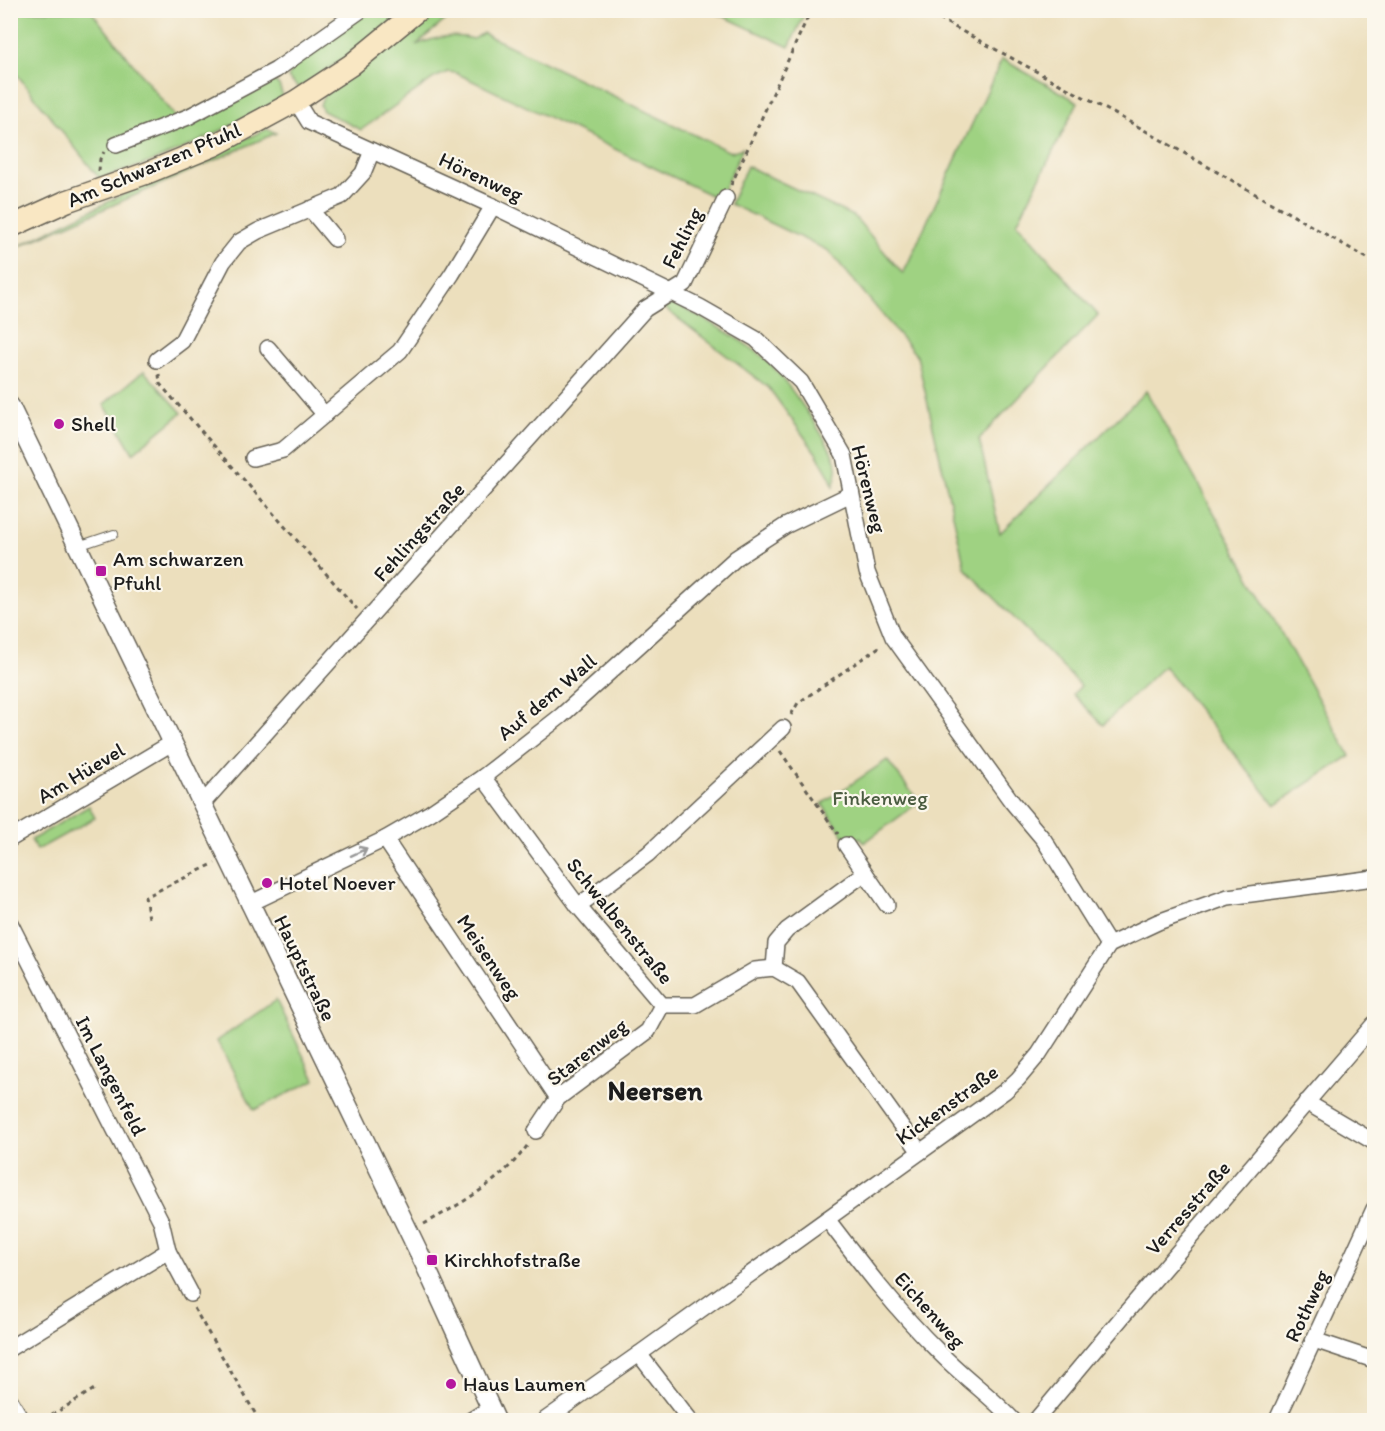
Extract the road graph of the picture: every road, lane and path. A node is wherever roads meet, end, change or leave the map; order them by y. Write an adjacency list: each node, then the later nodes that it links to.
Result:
1 (361, 10): 6 (street)
2 (418, 10): 5 (main road, Am Schwarzen Pfuhl)
3 (811, 10): 9 (path)
4 (923, 10): 14 (path)
5 (296, 101): 7 (street, Hörenweg); 12 (main road, Am Schwarzen Pfuhl)
6 (116, 146): 8 (path)
7 (372, 151): 10 (street, Hörenweg); 11 (street)
8 (98, 176)
9 (726, 198): 15 (street, Fehling)
10 (493, 206): 15 (street, Hörenweg); 19 (street)
11 (310, 209): 13 (street); 17 (street)
12 (10, 227)
13 (335, 239)
14 (1374, 262)
15 (671, 293): 21 (street, Hörenweg); 24 (street, Fehlingstraße)
16 (268, 348): 19 (street)
17 (157, 360): 24 (path)
18 (10, 406): 23 (street, Hauptstraße)
19 (325, 415): 20 (street)
20 (253, 458)
21 (851, 495): 25 (street, Hörenweg); 29 (street, Auf dem Wall)
22 (114, 534): 23 (lane)
23 (78, 546): 28 (street, Hauptstraße)
24 (368, 622): 30 (street, Fehlingstraße)
25 (893, 637): 26 (path); 42 (street, Hörenweg)
26 (783, 728): 27 (street)
27 (772, 739): 33 (path); 39 (street)
28 (172, 743): 30 (street, Hauptstraße); 31 (street, Am Hüevel)
29 (483, 777): 32 (street, Auf dem Wall); 39 (street, Schwalbenstraße)
30 (202, 804): 34 (street, Hauptstraße)
31 (10, 839)
32 (385, 839): 37 (street, Auf dem Wall, one-way to 32); 46 (street, Meisenweg)
33 (846, 845): 35 (street)
34 (227, 857): 37 (street, Hauptstraße); 40 (path)
35 (865, 873): 38 (street); 43 (street)
36 (1374, 878): 42 (street)
37 (249, 904): 53 (street, Hauptstraße)
38 (887, 905)
39 (578, 906): 44 (street, Schwalbenstraße)
40 (149, 918)
41 (10, 923): 54 (street, Im Langenfeld)
42 (1109, 945): 50 (street, Kickenstraße)
43 (774, 968): 44 (street, Schwalbenstraße); 50 (street)
44 (662, 1005): 46 (street, Starenweg)
45 (1374, 1024): 47 (street, Verresstraße)
46 (558, 1098): 48 (street, Starenweg)
47 (1306, 1102): 49 (street); 70 (street, Verresstraße)
48 (536, 1131): 53 (path)
49 (1374, 1142)
50 (920, 1152): 52 (street, Kickenstraße)
51 (1374, 1209): 56 (street, Rothweg)
52 (827, 1219): 58 (street, Kickenstraße); 69 (street, Eichenweg)
53 (409, 1232): 62 (street, Hauptstraße)
54 (168, 1251): 55 (street, Im Langenfeld); 57 (street)
55 (191, 1294): 65 (path)
56 (1314, 1340): 59 (street); 71 (street, Rothweg)
57 (10, 1348)
58 (639, 1354): 67 (street, Kickenstraße); 68 (street)
59 (1374, 1360)
60 (96, 1388): 64 (path)
61 (10, 1400): 63 (street)
62 (493, 1414): 66 (street)
63 (22, 1420)
64 (44, 1420)
65 (259, 1420)
66 (471, 1420)
67 (545, 1420)
68 (690, 1420)
69 (1013, 1420)
70 (1036, 1420)
71 (1277, 1420)

